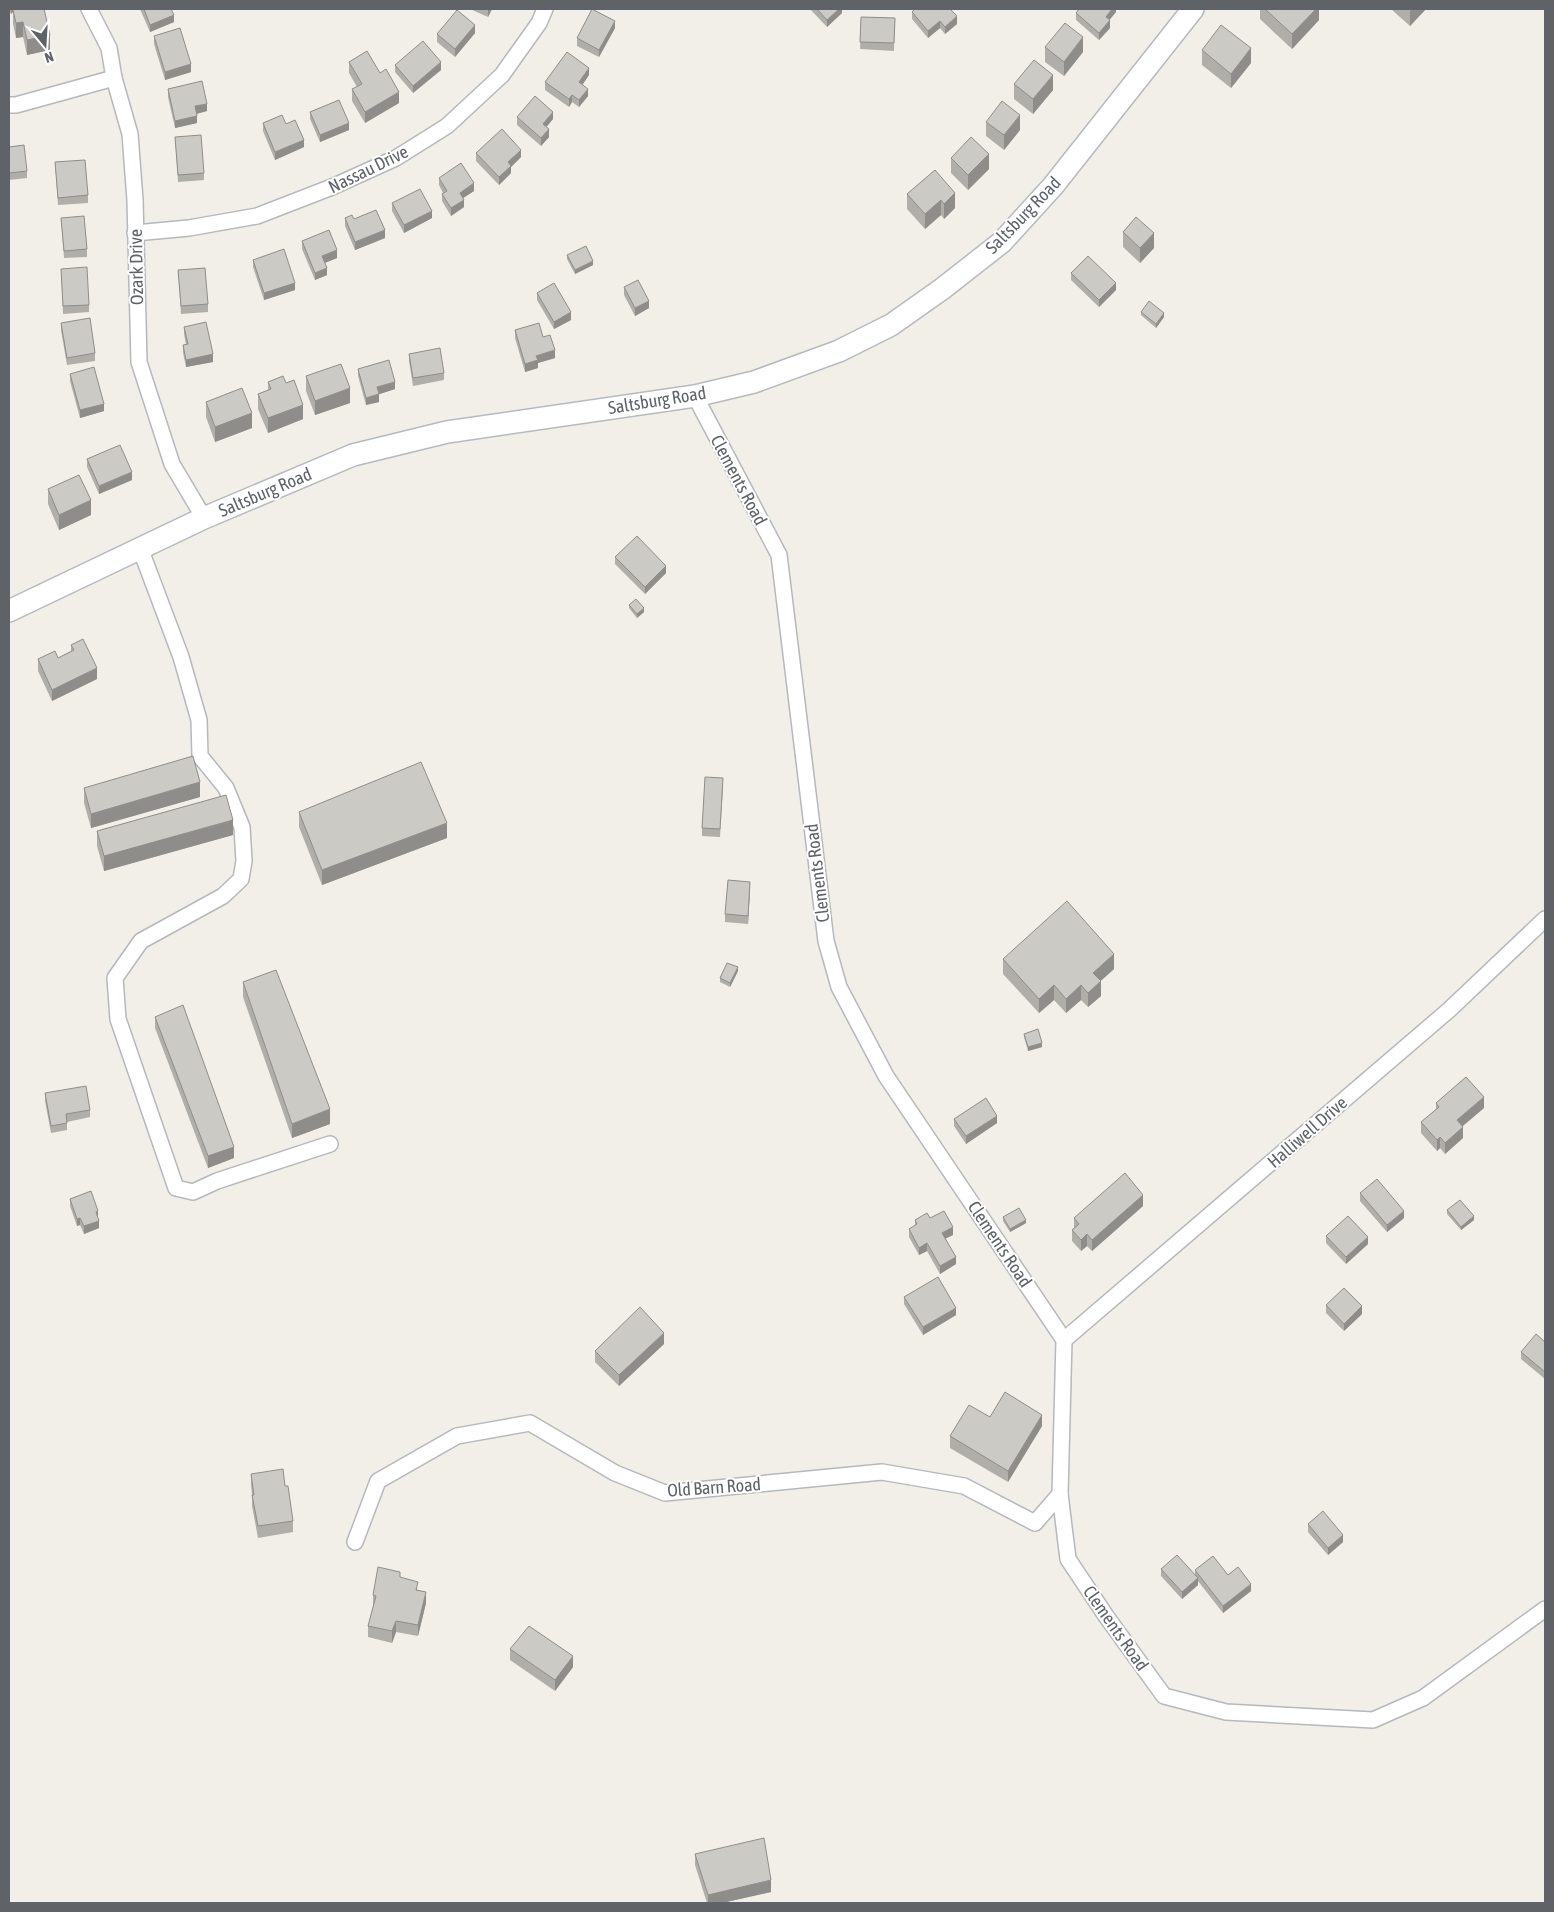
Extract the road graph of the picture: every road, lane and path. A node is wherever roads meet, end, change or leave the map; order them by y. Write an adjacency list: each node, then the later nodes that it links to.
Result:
1 (90, 9): 4 (street, Ozark Drive)
2 (545, 9): 6 (street, Nassau Drive)
3 (1193, 9): 7 (main road, Saltsburg Road)
4 (114, 78): 5 (street); 6 (street, Ozark Drive)
5 (9, 105)
6 (135, 233): 8 (street, Ozark Drive)
7 (695, 396): 8 (main road, Saltsburg Road); 13 (street, Clements Road)
8 (204, 518): 9 (main road, Saltsburg Road)
9 (140, 548): 10 (main road, Saltsburg Road); 12 (street)
10 (9, 611)
11 (1545, 919): 13 (street, Halliwell Drive)
12 (330, 1144)
13 (1064, 1340): 14 (street, Clements Road)
14 (1060, 1494): 15 (street, Old Barn Road); 16 (street, Clements Road)
15 (355, 1542)
16 (1545, 1609)

